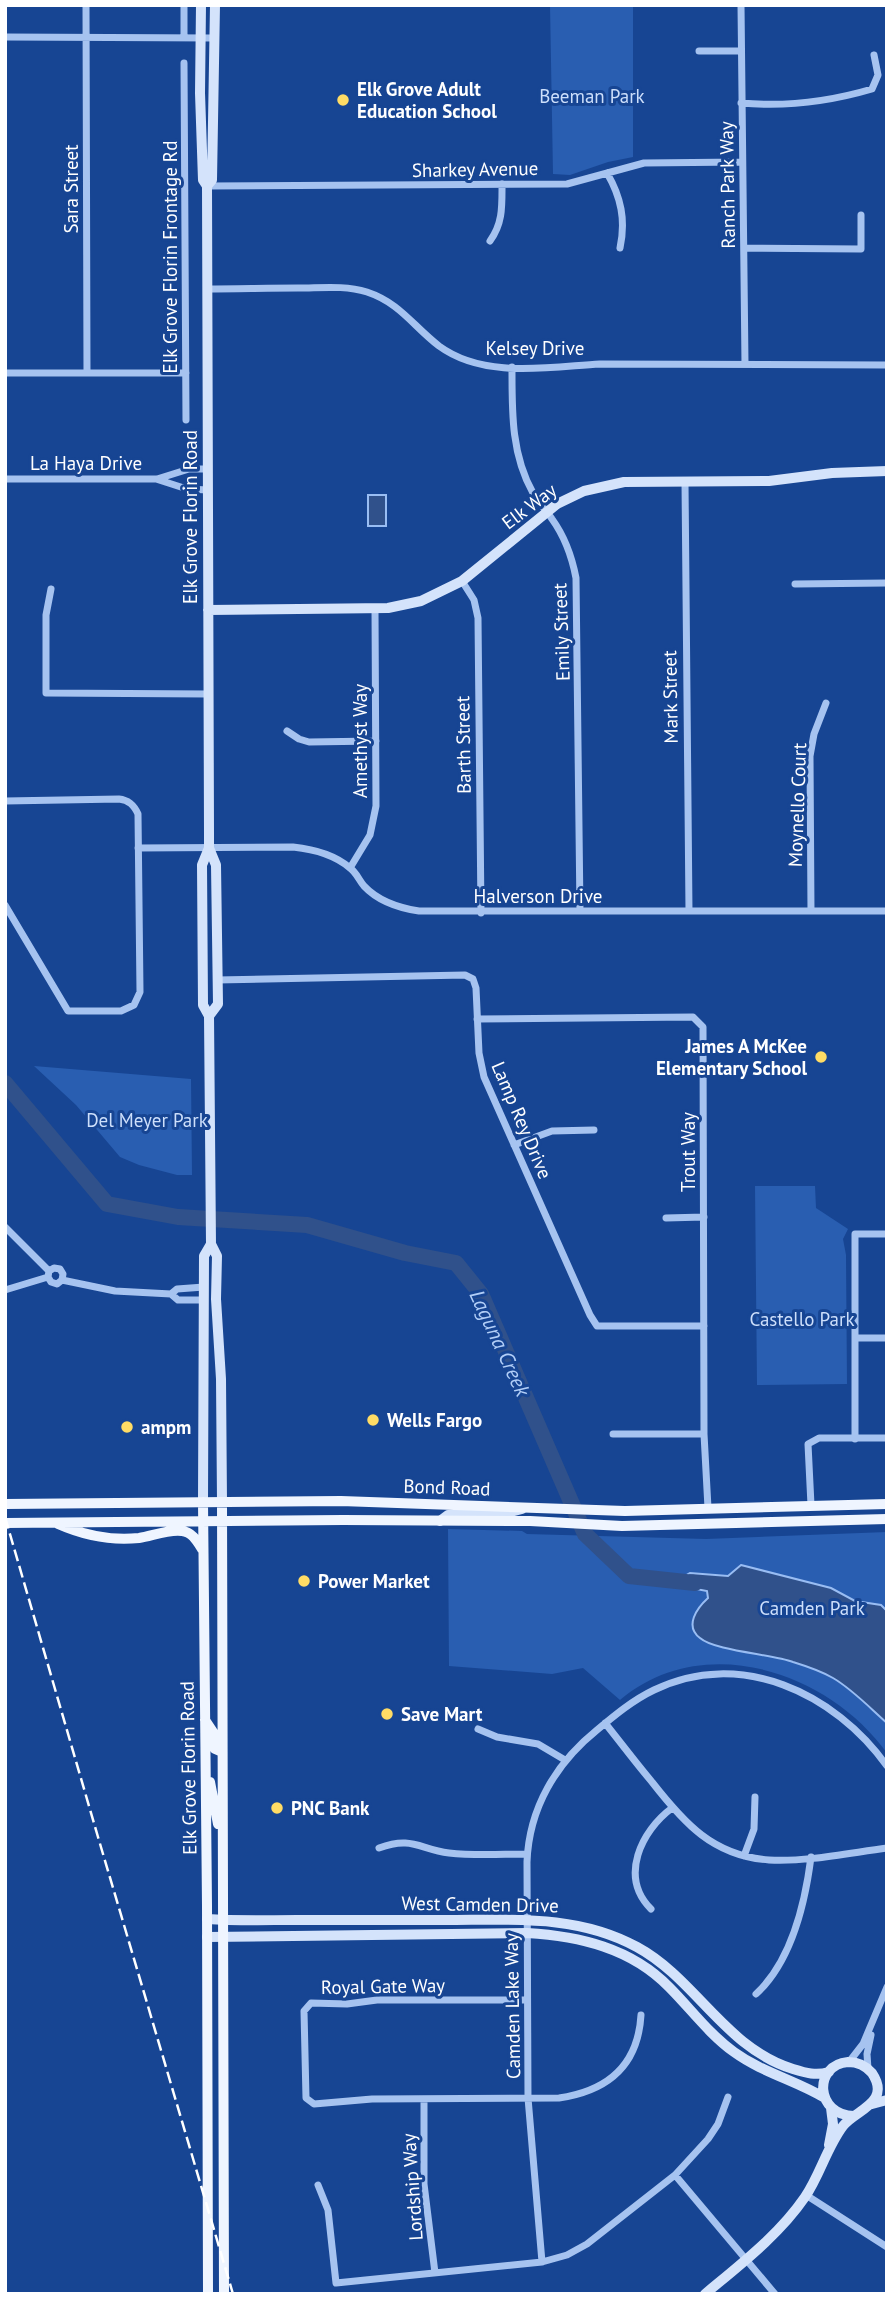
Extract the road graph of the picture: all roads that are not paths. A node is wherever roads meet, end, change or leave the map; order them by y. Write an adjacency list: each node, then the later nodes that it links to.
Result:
1 (86, 5): 7 (street, Sara Street)
2 (184, 5): 8 (street)
3 (201, 5): 9 (street, Elk Grove Florin Road)
4 (215, 5): 10 (street, Elk Grove Florin Road)
5 (741, 5): 12 (street, Ranch Park Way)
6 (5, 37): 7 (street)
7 (86, 37): 8 (street); 30 (street, Sara Street)
8 (184, 38): 9 (street)
9 (201, 38): 10 (street); 16 (street, Elk Grove Florin Road)
10 (213, 38): 21 (street, Elk Grove Florin Road)
11 (699, 51): 12 (street)
12 (741, 51): 17 (street, Ranch Park Way)
13 (874, 55): 17 (street)
14 (184, 63): 15 (street, Elk Grove Florin Frontage Rd)
15 (185, 93): 16 (street); 32 (street, Elk Grove Florin Frontage Rd)
16 (200, 93): 21 (street, Elk Grove Florin Road)
17 (741, 103): 18 (street, Ranch Park Way)
18 (741, 162): 19 (street, Sharkey Avenue); 25 (street, Ranch Park Way)
19 (607, 173): 20 (street, Sharkey Avenue); 24 (street)
20 (502, 184): 21 (street, Sharkey Avenue); 23 (street)
21 (207, 186): 26 (street, Elk Grove Florin Road)
22 (861, 215): 25 (street)
23 (490, 241)
24 (620, 248)
25 (745, 248): 27 (street, Ranch Park Way)
26 (207, 289): 29 (street, Kelsey Drive); 34 (street, Elk Grove Florin Road)
27 (744, 364): 28 (street, Kelsey Drive); 29 (street, Kelsey Drive)
28 (887, 365)
29 (512, 367): 40 (street, Emily Street)
30 (87, 372): 31 (street); 32 (street)
31 (5, 373)
32 (186, 373): 33 (street, Elk Grove Florin Frontage Rd)
33 (186, 421)
34 (207, 469): 37 (street); 39 (street, Elk Grove Florin Road)
35 (887, 471): 38 (street, Elk Way)
36 (5, 479): 37 (street, La Haya Drive)
37 (156, 479): 39 (street, La Haya Drive)
38 (685, 482): 40 (street, Elk Way); 57 (street, Mark Street)
39 (208, 490): 46 (street, Elk Grove Florin Road)
40 (546, 511): 41 (street, Elk Way); 56 (street, Emily Street)
41 (462, 581): 45 (street, Elk Way); 60 (street, Barth Street)
42 (887, 583): 43 (street)
43 (795, 584)
44 (51, 589): 47 (street)
45 (375, 609): 46 (street, Elk Way); 50 (street, Amethyst Way)
46 (208, 610): 47 (street, Elk Grove Florin Road)
47 (208, 694): 53 (street, Elk Grove Florin Road)
48 (826, 702): 58 (street, Moynello Court)
49 (287, 731): 50 (street)
50 (376, 741): 54 (street, Amethyst Way)
51 (5, 801): 52 (street)
52 (138, 848): 53 (street, Halverson Drive); 55 (street)
53 (209, 848): 54 (street, Halverson Drive); 61 (street, Elk Grove Florin Road); 62 (street, Elk Grove Florin Road)
54 (350, 868): 60 (street, Halverson Drive)
55 (5, 905)
56 (580, 911): 57 (street, Halverson Drive); 60 (street, Halverson Drive)
57 (689, 911): 58 (street, Halverson Drive)
58 (811, 911): 59 (street, Halverson Drive)
59 (887, 911)
60 (481, 912)
61 (217, 980): 62 (street, Elk Grove Florin Road); 63 (street, Lamp Rey Drive)
62 (209, 1016): 70 (street, Elk Grove Florin Road)
63 (477, 1019): 65 (street, Lamp Rey Drive); 67 (street, Trout Way)
64 (594, 1130): 65 (street)
65 (514, 1145): 77 (street, Lamp Rey Drive)
66 (666, 1217): 67 (street)
67 (704, 1217): 77 (street, Trout Way)
68 (5, 1227): 71 (street)
69 (887, 1234): 79 (street)
70 (211, 1244): 73 (street, Elk Grove Florin Road); 78 (street, Elk Grove Florin Road)
71 (48, 1274): 72 (street); 72 (street); 74 (street)
72 (62, 1280): 75 (street)
73 (204, 1287): 75 (street); 76 (street, Elk Grove Florin Road); 78 (street)
74 (5, 1290)
75 (171, 1294): 76 (street)
76 (204, 1300): 85 (street, Elk Grove Florin Road)
77 (704, 1326): 82 (street, Trout Way)
78 (219, 1331): 86 (street, Elk Grove Florin Road)
79 (856, 1338): 80 (street); 83 (street)
80 (887, 1338)
81 (613, 1434): 82 (street)
82 (704, 1434): 91 (street, Trout Way)
83 (855, 1438): 84 (street); 89 (street)
84 (887, 1438)
85 (202, 1502): 86 (main road, Bond Road); 87 (main road, Bond Road); 93 (main road, Elk Grove Florin Road)
86 (222, 1502): 90 (main road, Bond Road); 94 (main road, Elk Grove Florin Road)
87 (5, 1504)
88 (887, 1504): 89 (main road, Bond Road)
89 (811, 1505): 91 (main road, Bond Road)
90 (535, 1507): 91 (main road, Bond Road); 95 (street)
91 (708, 1508)
92 (887, 1519): 95 (main road, Bond Road)
93 (203, 1520): 94 (main road, Bond Road); 96 (main road, Bond Road); 98 (main road, Elk Grove Florin Road)
94 (222, 1520): 95 (main road, Bond Road); 102 (main road, Elk Grove Florin Road)
95 (440, 1521)
96 (52, 1522): 97 (main road, Bond Road); 98 (main road)
97 (5, 1523)
98 (203, 1550): 99 (main road, Elk Grove Florin Road)
99 (205, 1720): 102 (main road); 105 (main road, Elk Grove Florin Road)
100 (605, 1723): 103 (street, Camden Lake Way); 104 (street, Camden Lake Way); 107 (street)
101 (478, 1729): 103 (street)
102 (222, 1752): 108 (main road, Elk Grove Florin Road)
103 (565, 1760): 111 (street, Camden Lake Way)
104 (887, 1766)
105 (206, 1776): 108 (main road); 115 (main road, Elk Grove Florin Road)
106 (755, 1797): 112 (street)
107 (672, 1808): 112 (street); 114 (street)
108 (222, 1833): 117 (main road, Elk Grove Florin Road)
109 (379, 1848): 111 (street)
110 (887, 1848): 113 (street)
111 (527, 1854): 116 (street, Camden Lake Way)
112 (744, 1856): 113 (street)
113 (811, 1857): 122 (street)
114 (651, 1909)
115 (207, 1919): 117 (street, West Camden Drive); 119 (main road, Elk Grove Florin Road)
116 (527, 1919): 117 (street, West Camden Drive); 118 (street, Camden Lake Way); 128 (street, West Camden Drive)
117 (222, 1920): 120 (main road, Elk Grove Florin Road)
118 (527, 1933): 120 (street, West Camden Drive); 123 (street, Camden Lake Way); 133 (street, West Camden Drive)
119 (207, 1937): 120 (street, West Camden Drive); 147 (main road, Elk Grove Florin Road)
120 (222, 1937): 148 (main road, Elk Grove Florin Road)
121 (887, 1987): 125 (street)
122 (756, 1994)
123 (527, 2000): 132 (street, Camden Lake Way); 134 (street, Royal Gate Way)
124 (641, 2015): 132 (street, Royal Gate Way)
125 (874, 2020): 126 (street); 127 (street)
126 (849, 2062): 127 (street); 128 (street)
127 (868, 2069): 129 (street)
128 (829, 2072): 133 (street)
129 (876, 2081): 130 (street); 136 (street)
130 (887, 2088)
131 (728, 2097): 140 (street)
132 (528, 2098): 134 (street, Royal Gate Way); 145 (street, Camden Lake Way)
133 (825, 2098): 137 (street)
134 (424, 2099): 146 (street, Lordship Way)
135 (887, 2100): 136 (street)
136 (872, 2104): 138 (street)
137 (831, 2108): 138 (street); 139 (street)
138 (854, 2116): 139 (street)
139 (828, 2153): 142 (street)
140 (675, 2175): 144 (street); 145 (street)
141 (318, 2185): 146 (street)
142 (806, 2195): 143 (street); 144 (street)
143 (887, 2247)
144 (747, 2259): 149 (street); 150 (street)
145 (541, 2262): 146 (street)
146 (435, 2273)
147 (208, 2294)
148 (224, 2294)
149 (705, 2294)
150 (775, 2294)

